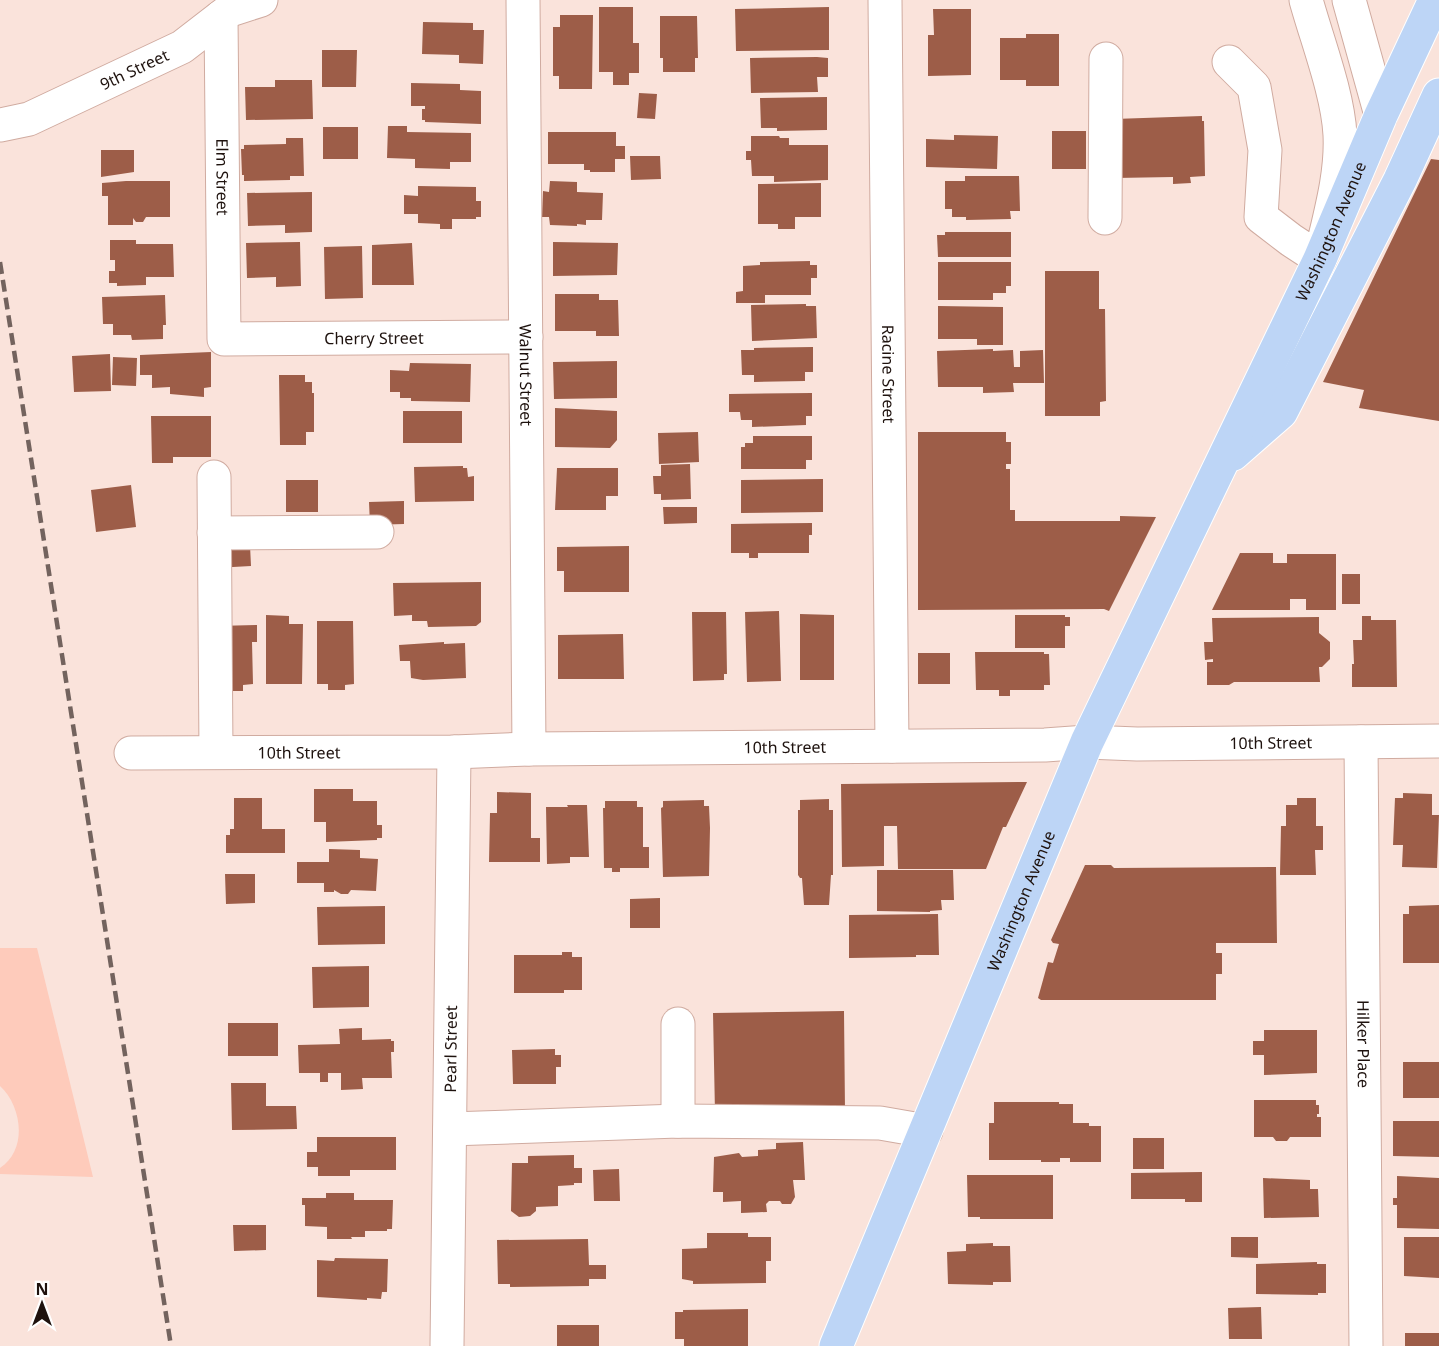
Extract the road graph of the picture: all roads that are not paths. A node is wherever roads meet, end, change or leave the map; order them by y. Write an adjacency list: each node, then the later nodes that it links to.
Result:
1 (261, 0): 7 (street, 9th Street)
2 (523, 0): 15 (street, Walnut Street)
3 (885, 0): 24 (street, Racine Street)
4 (1306, 0): 14 (street)
5 (1349, 0): 11 (street)
6 (1435, 0): 11 (main road, Washington Avenue)
7 (221, 17): 12 (street, 9th Street); 16 (street, Elm Street)
8 (1106, 59): 13 (street)
9 (1228, 62): 14 (street)
10 (1439, 95): 17 (main road, Washington Avenue)
11 (1381, 115): 14 (main road, Washington Avenue)
12 (0, 125)
13 (1105, 218)
14 (1320, 258): 17 (main road, Washington Avenue)
15 (526, 337): 16 (street, Cherry Street); 25 (street, Walnut Street)
16 (224, 339)
17 (1222, 463): 22 (main road, Washington Avenue)
18 (214, 477): 20 (street)
19 (377, 532): 20 (street)
20 (214, 533): 26 (street)
21 (1439, 741): 23 (street, 10th Street)
22 (1087, 742): 23 (street, 10th Street); 24 (street, 10th Street); 32 (main road, Washington Avenue)
23 (1361, 742): 35 (street, Hilker Place)
24 (892, 746): 25 (street, 10th Street)
25 (530, 749): 27 (street, 10th Street)
26 (216, 752): 27 (street, 10th Street); 28 (street, 10th Street)
27 (454, 752): 31 (street, Pearl Street)
28 (131, 753)
29 (678, 1024): 30 (street)
30 (678, 1121): 31 (street); 32 (street)
31 (450, 1129): 33 (street, Pearl Street)
32 (926, 1131): 34 (main road, Washington Avenue)
33 (447, 1346)
34 (836, 1346)
35 (1366, 1346)

